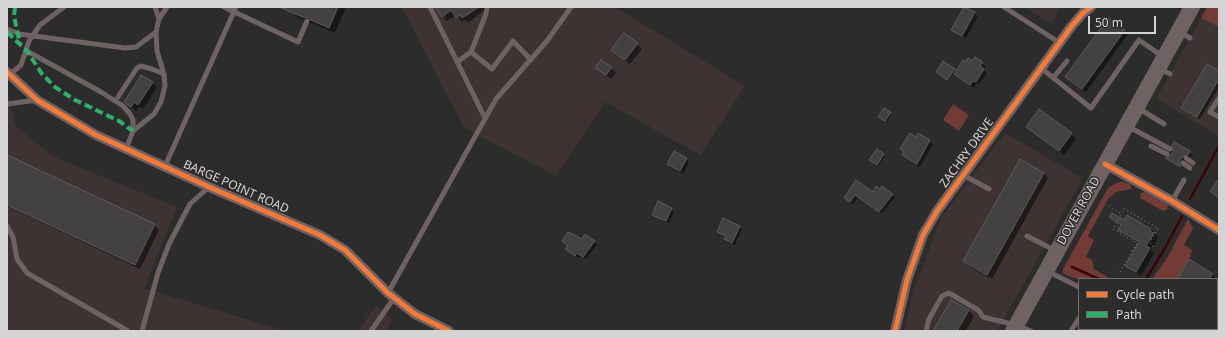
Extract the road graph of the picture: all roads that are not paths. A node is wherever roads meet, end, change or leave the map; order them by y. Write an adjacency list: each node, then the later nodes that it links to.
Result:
1 (64, 7): 17 (lane)
2 (155, 7): 13 (lane)
3 (167, 7): 13 (lane)
4 (224, 7): 12 (lane)
5 (236, 7): 12 (lane)
6 (430, 7): 23 (lane)
7 (487, 7): 20 (lane)
8 (571, 7): 21 (lane)
9 (1004, 7): 18 (lane)
10 (1091, 7): 18 (street, ZACHRY DRIVE)
11 (1192, 7): 24 (main road, DOVER ROAD)
12 (233, 12): 14 (lane); 44 (lane)
13 (159, 19): 16 (lane)
14 (307, 21)
15 (7, 29): 17 (lane)
16 (156, 32): 17 (lane); 26 (lane)
17 (32, 36): 19 (lane)
18 (1060, 43): 25 (street, ZACHRY DRIVE)
19 (27, 51): 27 (lane); 38 (lane)
20 (471, 52): 21 (lane); 23 (lane)
21 (531, 60): 35 (lane)
22 (1067, 61): 28 (lane)
23 (457, 62): 35 (lane)
24 (1164, 66): 28 (lane); 33 (main road, DOVER ROAD)
25 (1041, 68): 28 (lane); 45 (street, ZACHRY DRIVE)
26 (164, 74): 29 (lane); 38 (lane)
27 (8, 75): 31 (street, BARGE POINT ROAD)
28 (1053, 78)
29 (118, 97)
30 (1219, 98): 34 (lane)
31 (38, 100): 32 (lane); 39 (street, BARGE POINT ROAD)
32 (7, 104)
33 (1137, 107): 36 (lane); 37 (main road, DOVER ROAD)
34 (1219, 116)
35 (485, 118): 56 (lane)
36 (1164, 124)
37 (1127, 126): 40 (lane); 42 (main road, DOVER ROAD)
38 (133, 131): 39 (lane)
39 (126, 148): 44 (street, BARGE POINT ROAD)
40 (1168, 152)
41 (1184, 161): 43 (lane)
42 (1105, 164): 49 (street); 53 (main road, DOVER ROAD)
43 (1192, 165)
44 (165, 166): 47 (street, BARGE POINT ROAD)
45 (963, 175): 48 (lane); 63 (street, ZACHRY DRIVE)
46 (1184, 180): 49 (lane)
47 (209, 187): 56 (street, BARGE POINT ROAD); 60 (lane)
48 (988, 189)
49 (1172, 201): 51 (street)
50 (7, 226): 59 (lane)
51 (1217, 226)
52 (1027, 236): 53 (lane)
53 (1056, 252): 54 (main road, DOVER ROAD)
54 (1046, 271): 55 (lane); 58 (main road, DOVER ROAD)
55 (1078, 287)
56 (391, 296): 61 (lane); 62 (street, BARGE POINT ROAD)
57 (1078, 320): 66 (lane)
58 (1015, 328): 64 (lane); 65 (lane)
59 (128, 331)
60 (142, 331)
61 (371, 331)
62 (449, 331)
63 (895, 331)
64 (926, 331)
65 (1031, 331)
66 (1071, 331)

